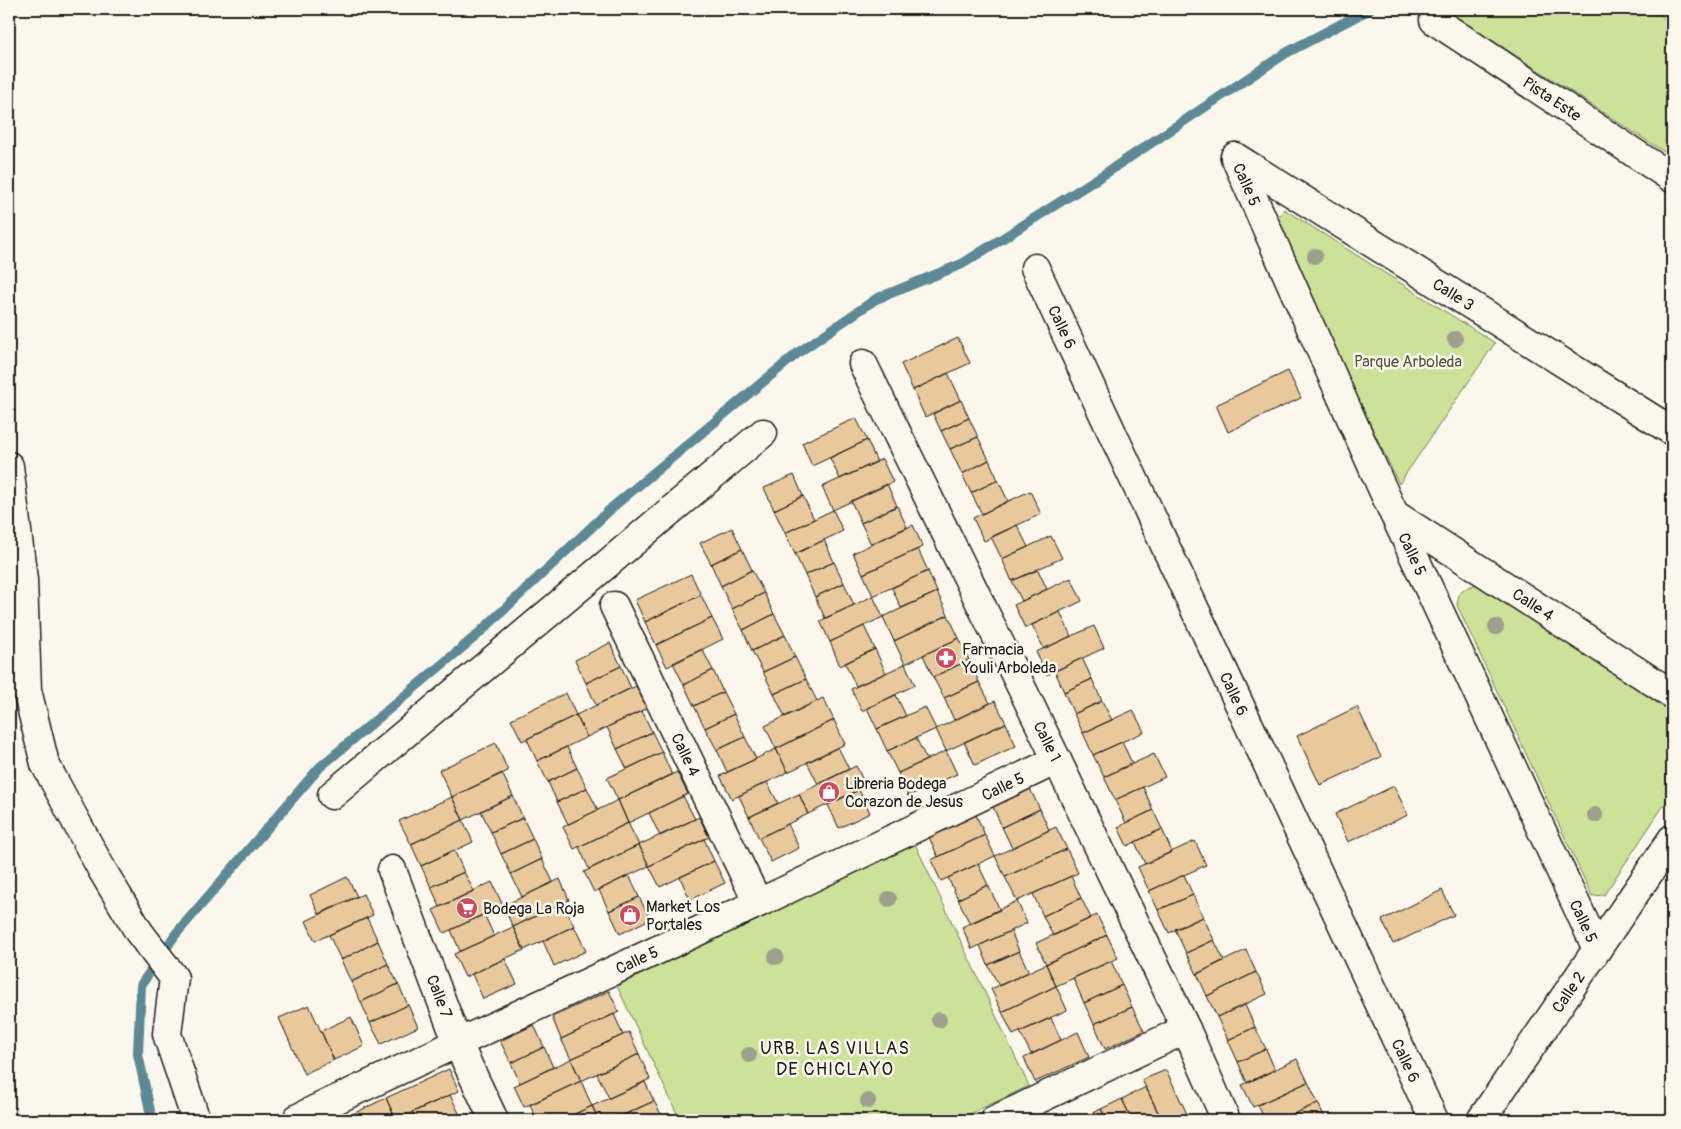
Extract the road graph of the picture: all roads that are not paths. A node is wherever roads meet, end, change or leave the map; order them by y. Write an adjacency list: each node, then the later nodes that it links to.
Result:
1 (1434, 20): 3 (street, Pista Este)
2 (1235, 157): 6 (street, Calle 3); 9 (street, Calle 5)
3 (1672, 178)
4 (1035, 268): 25 (street, Calle 6)
5 (863, 364): 12 (street, Calle 1)
6 (1672, 430)
7 (763, 433): 13 (street)
8 (9, 466): 21 (street)
9 (1394, 514): 11 (street, Calle 4); 17 (street, Calle 5)
10 (614, 606): 16 (street, Calle 4)
11 (1672, 694)
12 (1057, 760): 16 (street, Calle 5); 18 (street, Calle 1)
13 (332, 795)
14 (1672, 839): 17 (street, Calle 2)
15 (392, 870): 19 (street, Calle 7)
16 (758, 903): 19 (street, Calle 5)
17 (1597, 949): 26 (street, Calle 2)
18 (1186, 1029): 23 (street); 24 (street, Calle 1)
19 (458, 1044): 20 (street, Calle 5); 22 (street, Calle 7)
20 (298, 1119)
21 (196, 1120)
22 (494, 1120)
23 (995, 1120)
24 (1226, 1120)
25 (1434, 1120)
26 (1481, 1120)

